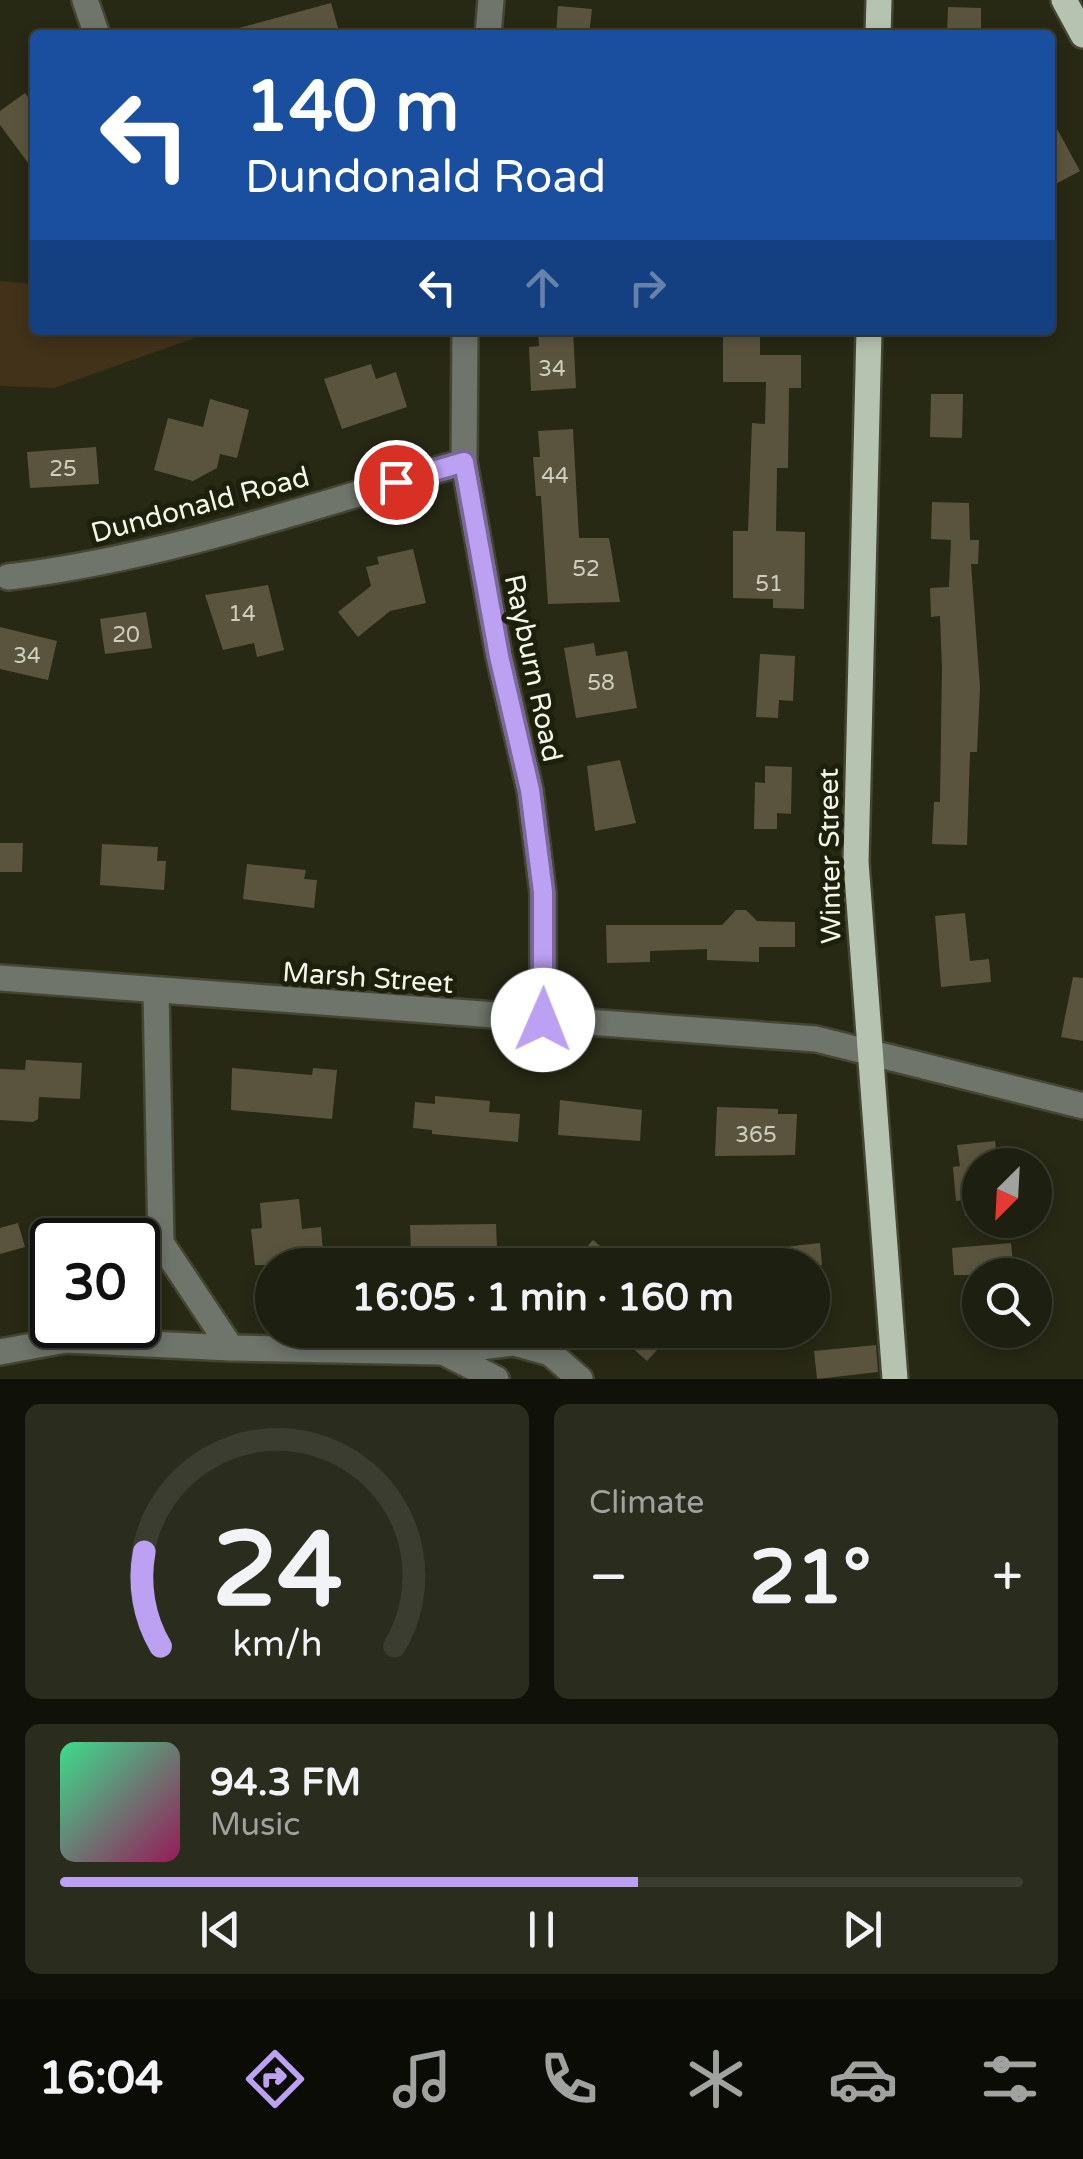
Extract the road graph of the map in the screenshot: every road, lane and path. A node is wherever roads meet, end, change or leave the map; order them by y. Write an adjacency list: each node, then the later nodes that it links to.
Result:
1 (85, 0): 5 (street)
2 (492, 0): 6 (street)
3 (878, 0): 7 (main road)
4 (1064, 0): 8 (main road)
5 (95, 30)
6 (489, 30)
7 (878, 30)
8 (1083, 35)
9 (465, 335): 11 (street, Rayburn Road)
10 (869, 335): 16 (main road, Winter Street)
11 (464, 462): 12 (street, Dundonald Road); 15 (street, Rayburn Road)
12 (8, 578)
13 (0, 978): 14 (street, Marsh Street)
14 (156, 992): 15 (street, Marsh Street); 18 (street)
15 (543, 1020): 16 (street, Marsh Street)
16 (867, 1052): 17 (street, Marsh Street); 26 (main road, Winter Street)
17 (1083, 1106)
18 (161, 1243): 21 (street)
19 (160, 1341): 21 (street)
20 (30, 1344): 22 (street)
21 (231, 1348): 23 (street)
22 (0, 1352)
23 (440, 1352): 24 (street); 25 (street)
24 (496, 1379)
25 (580, 1379)
26 (895, 1379)

